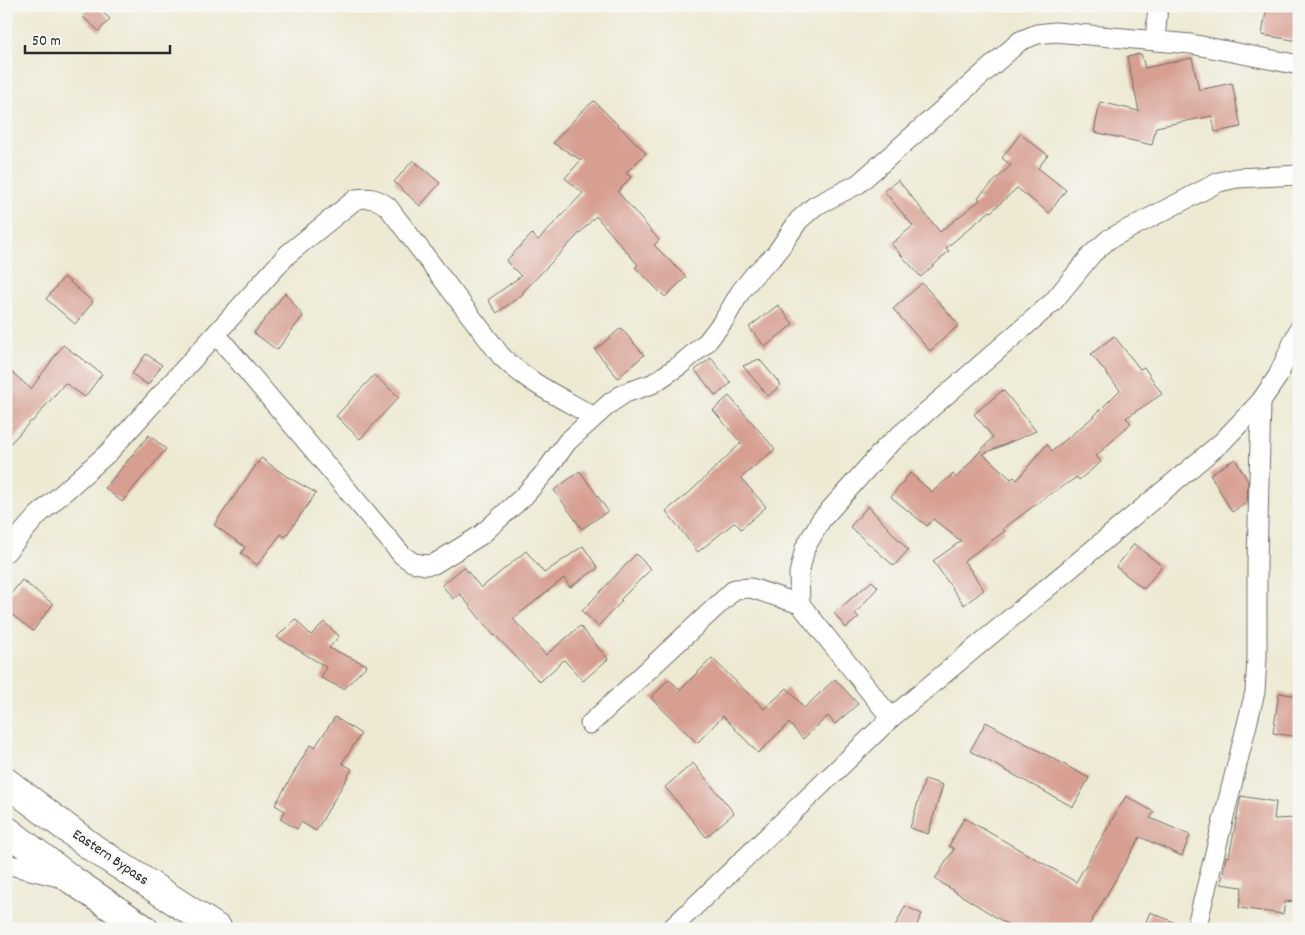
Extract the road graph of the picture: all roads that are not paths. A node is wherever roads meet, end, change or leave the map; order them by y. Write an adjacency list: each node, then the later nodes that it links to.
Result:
1 (1158, 6): 2 (street)
2 (1155, 41): 3 (street); 8 (street)
3 (1299, 65)
4 (1299, 175): 10 (street)
5 (1299, 329): 7 (street)
6 (216, 334): 8 (street); 8 (street); 9 (street)
7 (1261, 401): 11 (street); 20 (street)
8 (594, 417)
9 (6, 552)
10 (800, 604): 11 (street); 12 (street)
11 (891, 718): 19 (street)
12 (590, 724)
13 (6, 782): 18 (main road, Eastern Bypass)
14 (6, 830): 16 (main road)
15 (6, 864): 16 (street)
16 (72, 880): 17 (main road)
17 (144, 929)
18 (218, 929)
19 (672, 929)
20 (1196, 929)

